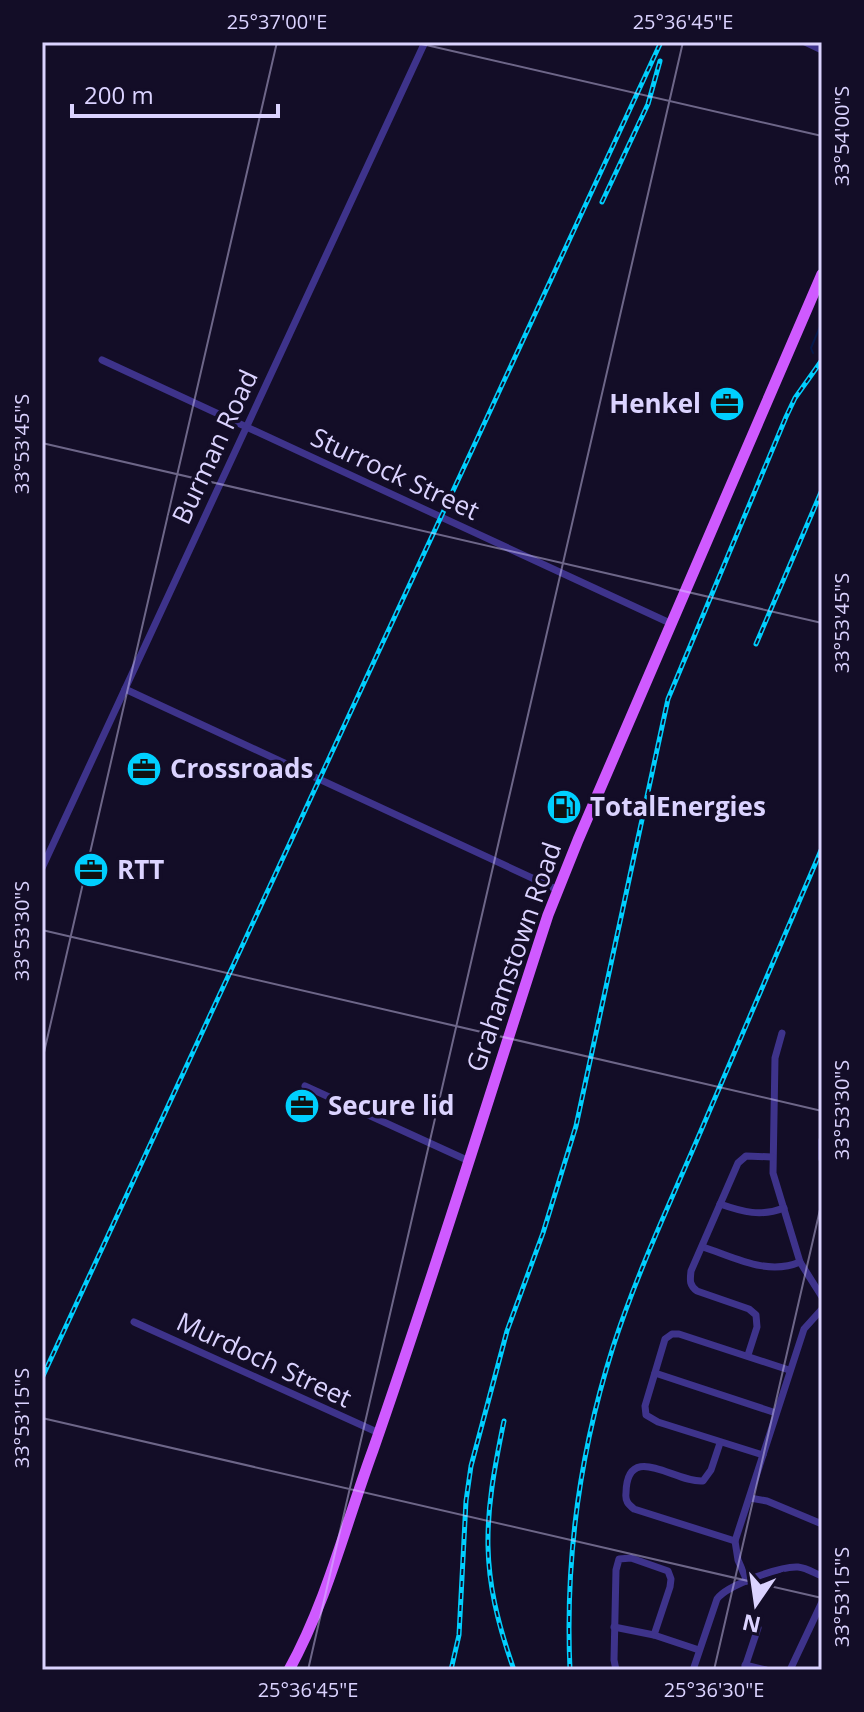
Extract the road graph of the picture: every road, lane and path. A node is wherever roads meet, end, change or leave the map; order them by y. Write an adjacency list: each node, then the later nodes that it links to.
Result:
1 (425, 42): 6 (street, Burman Road)
2 (805, 42): 3 (street)
3 (822, 50)
4 (822, 274): 7 (main road, Grahamstown Road)
5 (102, 360): 6 (street, Sturrock Street)
6 (246, 427): 7 (street, Sturrock Street); 8 (street, Burman Road)
7 (672, 624): 10 (main road, Grahamstown Road)
8 (125, 689): 9 (street, Burman Road); 10 (street)
9 (42, 868)
10 (558, 890): 16 (main road, Grahamstown Road)
11 (782, 1033): 14 (street)
12 (305, 1086): 16 (street)
13 (822, 1140): 15 (street)
14 (772, 1157): 17 (street); 18 (street)
15 (822, 1159)
16 (469, 1161): 28 (main road, Grahamstown Road)
17 (720, 1204): 18 (street); 19 (street)
18 (784, 1208): 20 (street)
19 (703, 1247): 20 (street); 24 (street)
20 (800, 1262): 21 (street)
21 (822, 1297)
22 (822, 1309): 25 (street)
23 (134, 1322): 28 (street, Murdoch Street)
24 (748, 1355): 25 (street); 26 (street)
25 (789, 1370): 27 (street)
26 (655, 1373): 27 (street); 29 (street)
27 (776, 1413): 30 (street)
28 (379, 1433): 42 (main road, Grahamstown Road)
29 (720, 1443): 30 (street); 33 (street)
30 (763, 1455): 31 (street)
31 (750, 1498): 32 (street); 33 (street)
32 (822, 1524)
33 (735, 1541): 35 (street)
34 (822, 1576): 35 (street)
35 (747, 1581): 40 (street)
36 (822, 1602): 46 (street)
37 (614, 1627): 39 (street); 39 (street); 43 (street)
38 (758, 1628): 41 (street)
39 (654, 1635): 40 (street)
40 (699, 1650): 44 (street)
41 (744, 1668): 45 (street)
42 (289, 1670)
43 (616, 1670)
44 (693, 1670)
45 (766, 1670)
46 (790, 1670)

